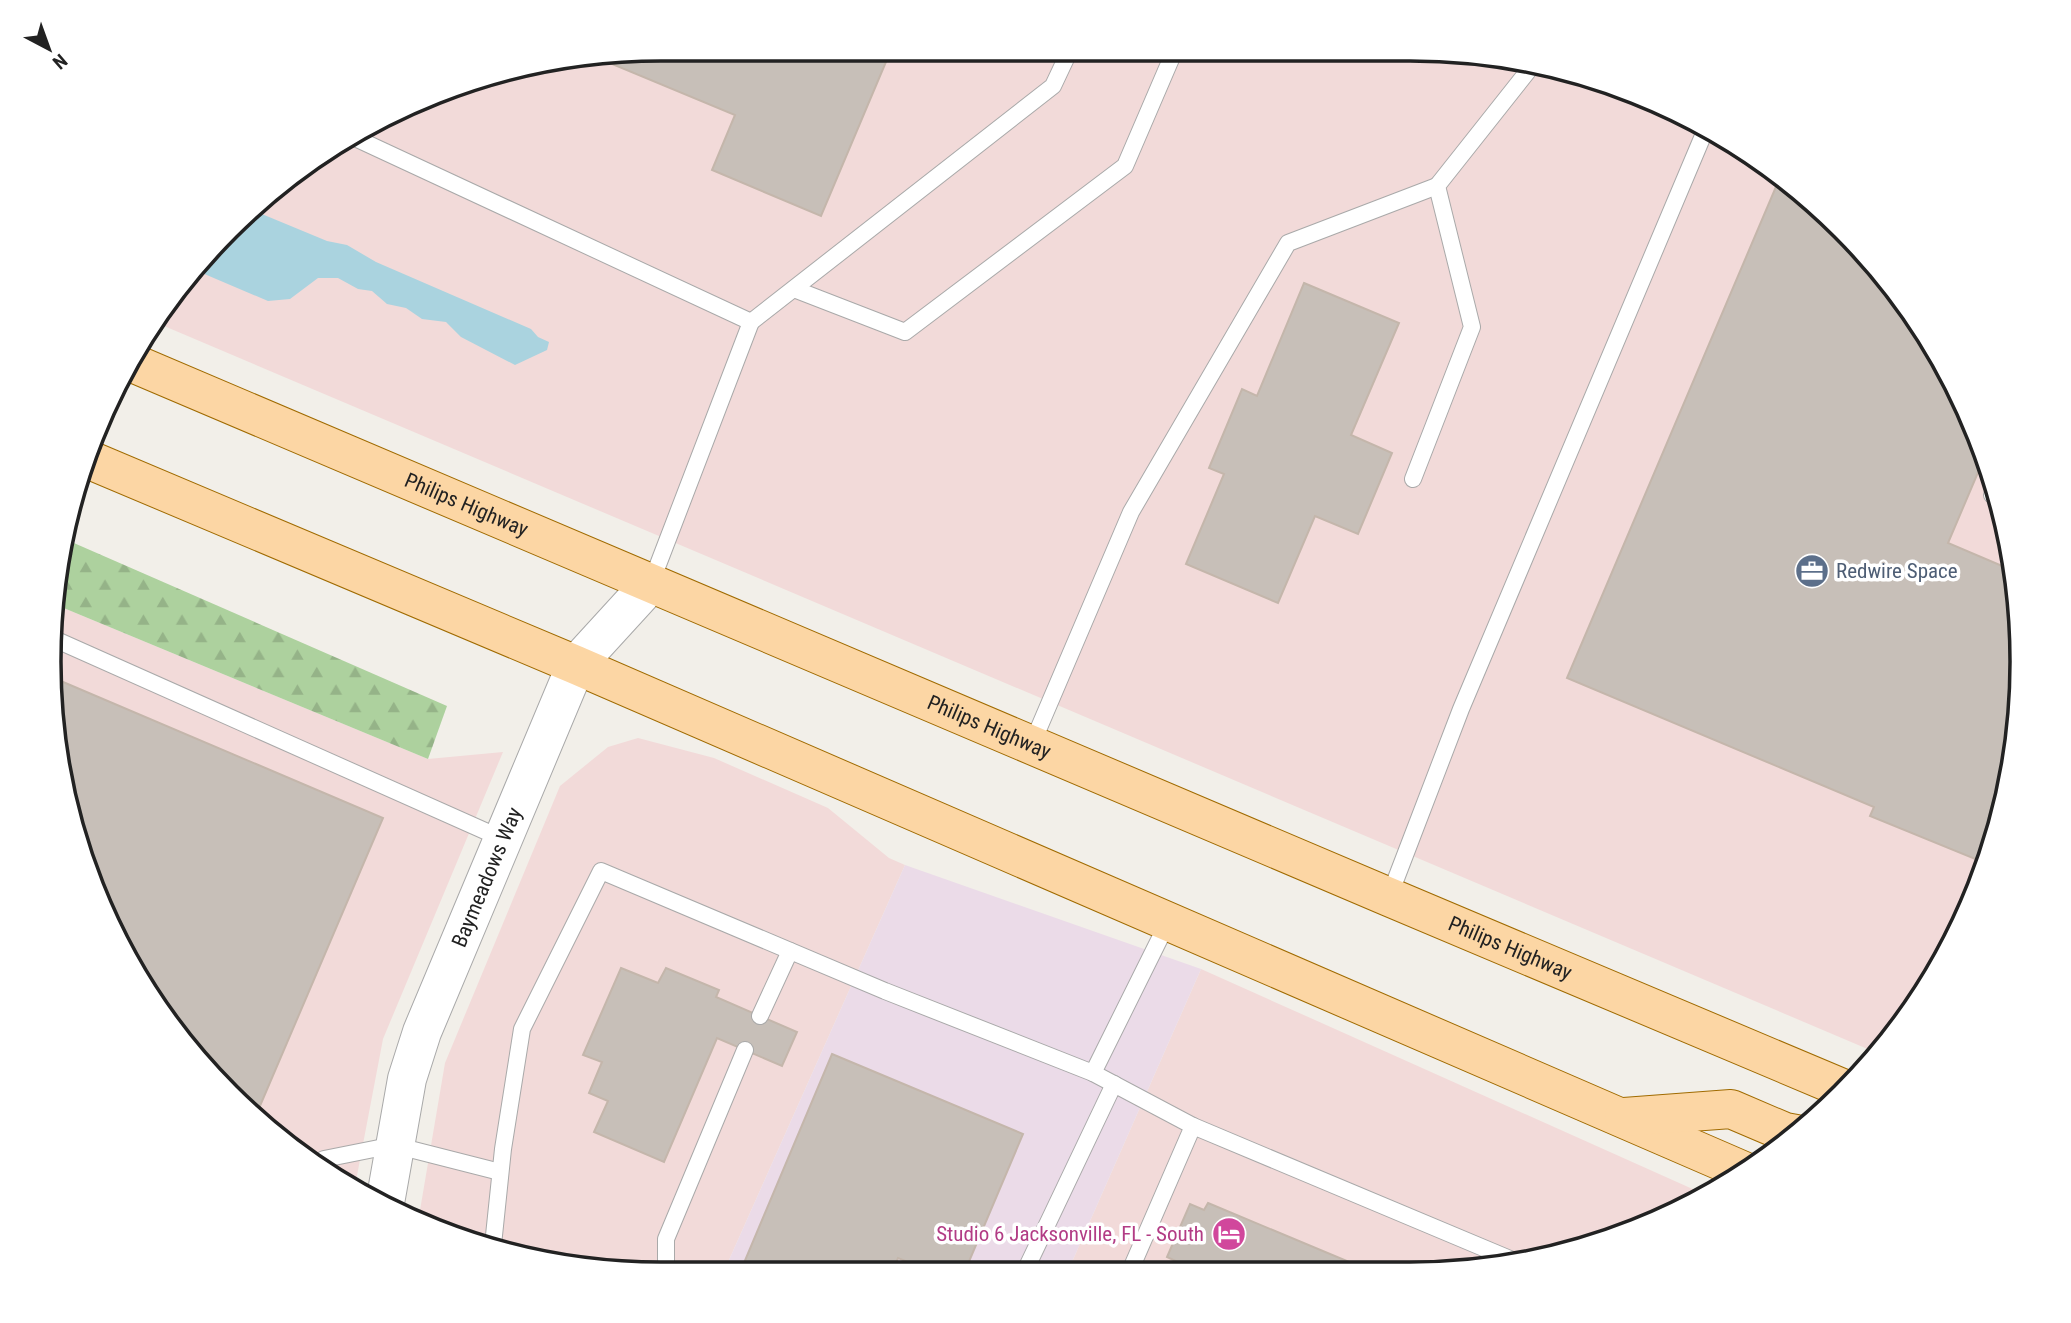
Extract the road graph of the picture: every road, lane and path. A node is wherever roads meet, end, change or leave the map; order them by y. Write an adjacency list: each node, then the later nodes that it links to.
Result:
1 (1065, 61): 7 (lane)
2 (1170, 61): 7 (lane)
3 (1527, 73): 6 (lane)
4 (1702, 138): 17 (lane)
5 (362, 141): 8 (lane)
6 (1437, 186): 11 (lane); 15 (lane)
7 (794, 289): 8 (lane)
8 (751, 322): 12 (lane)
9 (139, 366): 12 (main road, Philips Highway)
10 (95, 462): 14 (main road)
11 (1413, 479)
12 (651, 583): 14 (street, Baymeadows Way); 15 (main road, Philips Highway)
13 (62, 642): 16 (lane)
14 (576, 665): 16 (street, Baymeadows Way); 18 (main road)
15 (1032, 744): 17 (main road, Philips Highway)
16 (503, 839): 28 (street, Baymeadows Way)
17 (1389, 898): 24 (main road, Philips Highway)
18 (1168, 922): 22 (lane); 25 (main road)
19 (790, 951): 20 (lane); 22 (lane); 31 (lane)
20 (760, 1016)
21 (745, 1050): 35 (lane)
22 (1093, 1073): 23 (lane)
23 (1114, 1084): 26 (lane); 36 (lane)
24 (1835, 1085)
25 (1618, 1117): 27 (main road); 30 (main road)
26 (1192, 1126): 34 (lane); 37 (lane)
27 (1783, 1131)
28 (394, 1145): 29 (lane); 31 (lane); 32 (street, Baymeadows Way)
29 (324, 1158)
30 (1734, 1167)
31 (500, 1172): 33 (lane)
32 (386, 1195)
33 (494, 1237)
34 (1500, 1255)
35 (666, 1262)
36 (1029, 1262)
37 (1134, 1262)

